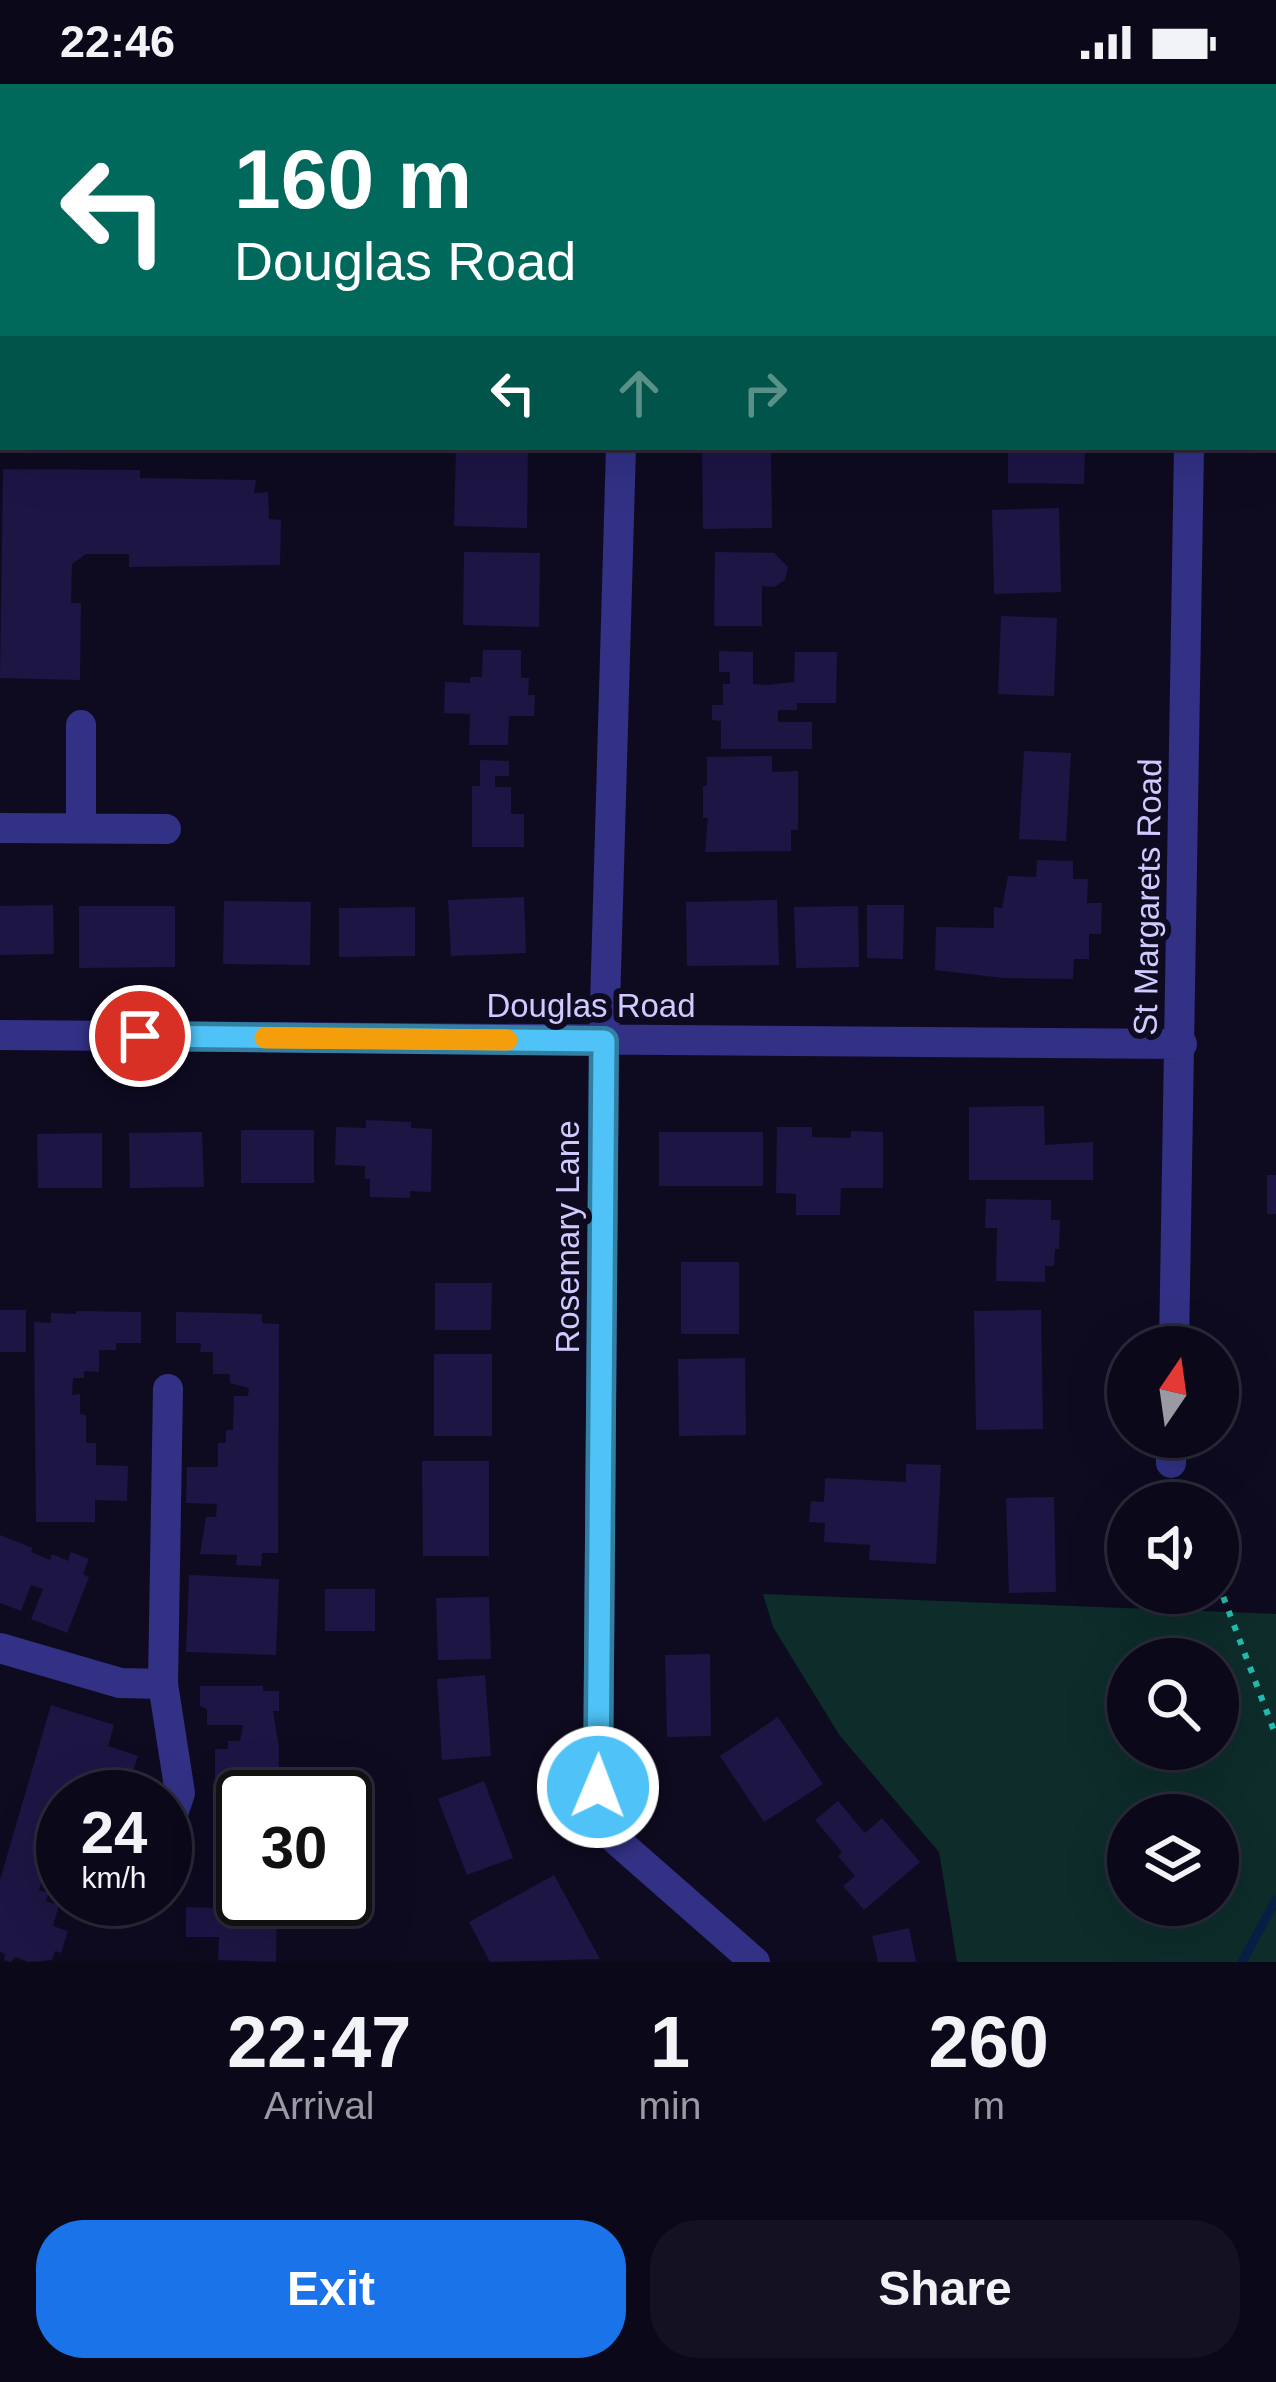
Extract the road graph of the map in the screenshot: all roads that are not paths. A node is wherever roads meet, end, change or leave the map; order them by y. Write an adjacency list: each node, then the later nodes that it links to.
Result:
1 (621, 450): 8 (street, Rosemary Lane)
2 (1189, 450): 9 (street, St Margarets Road)
3 (81, 725): 5 (street)
4 (0, 828): 5 (street)
5 (81, 828): 6 (street)
6 (166, 829)
7 (0, 1035): 8 (street, Douglas Road)
8 (604, 1041): 9 (street, Douglas Road); 15 (street, Rosemary Lane)
9 (1182, 1044): 10 (street, St Margarets Road)
10 (1175, 1326)
11 (168, 1389): 13 (street)
12 (0, 1648): 13 (street)
13 (163, 1684): 14 (street)
14 (176, 1770)
15 (755, 1962)

